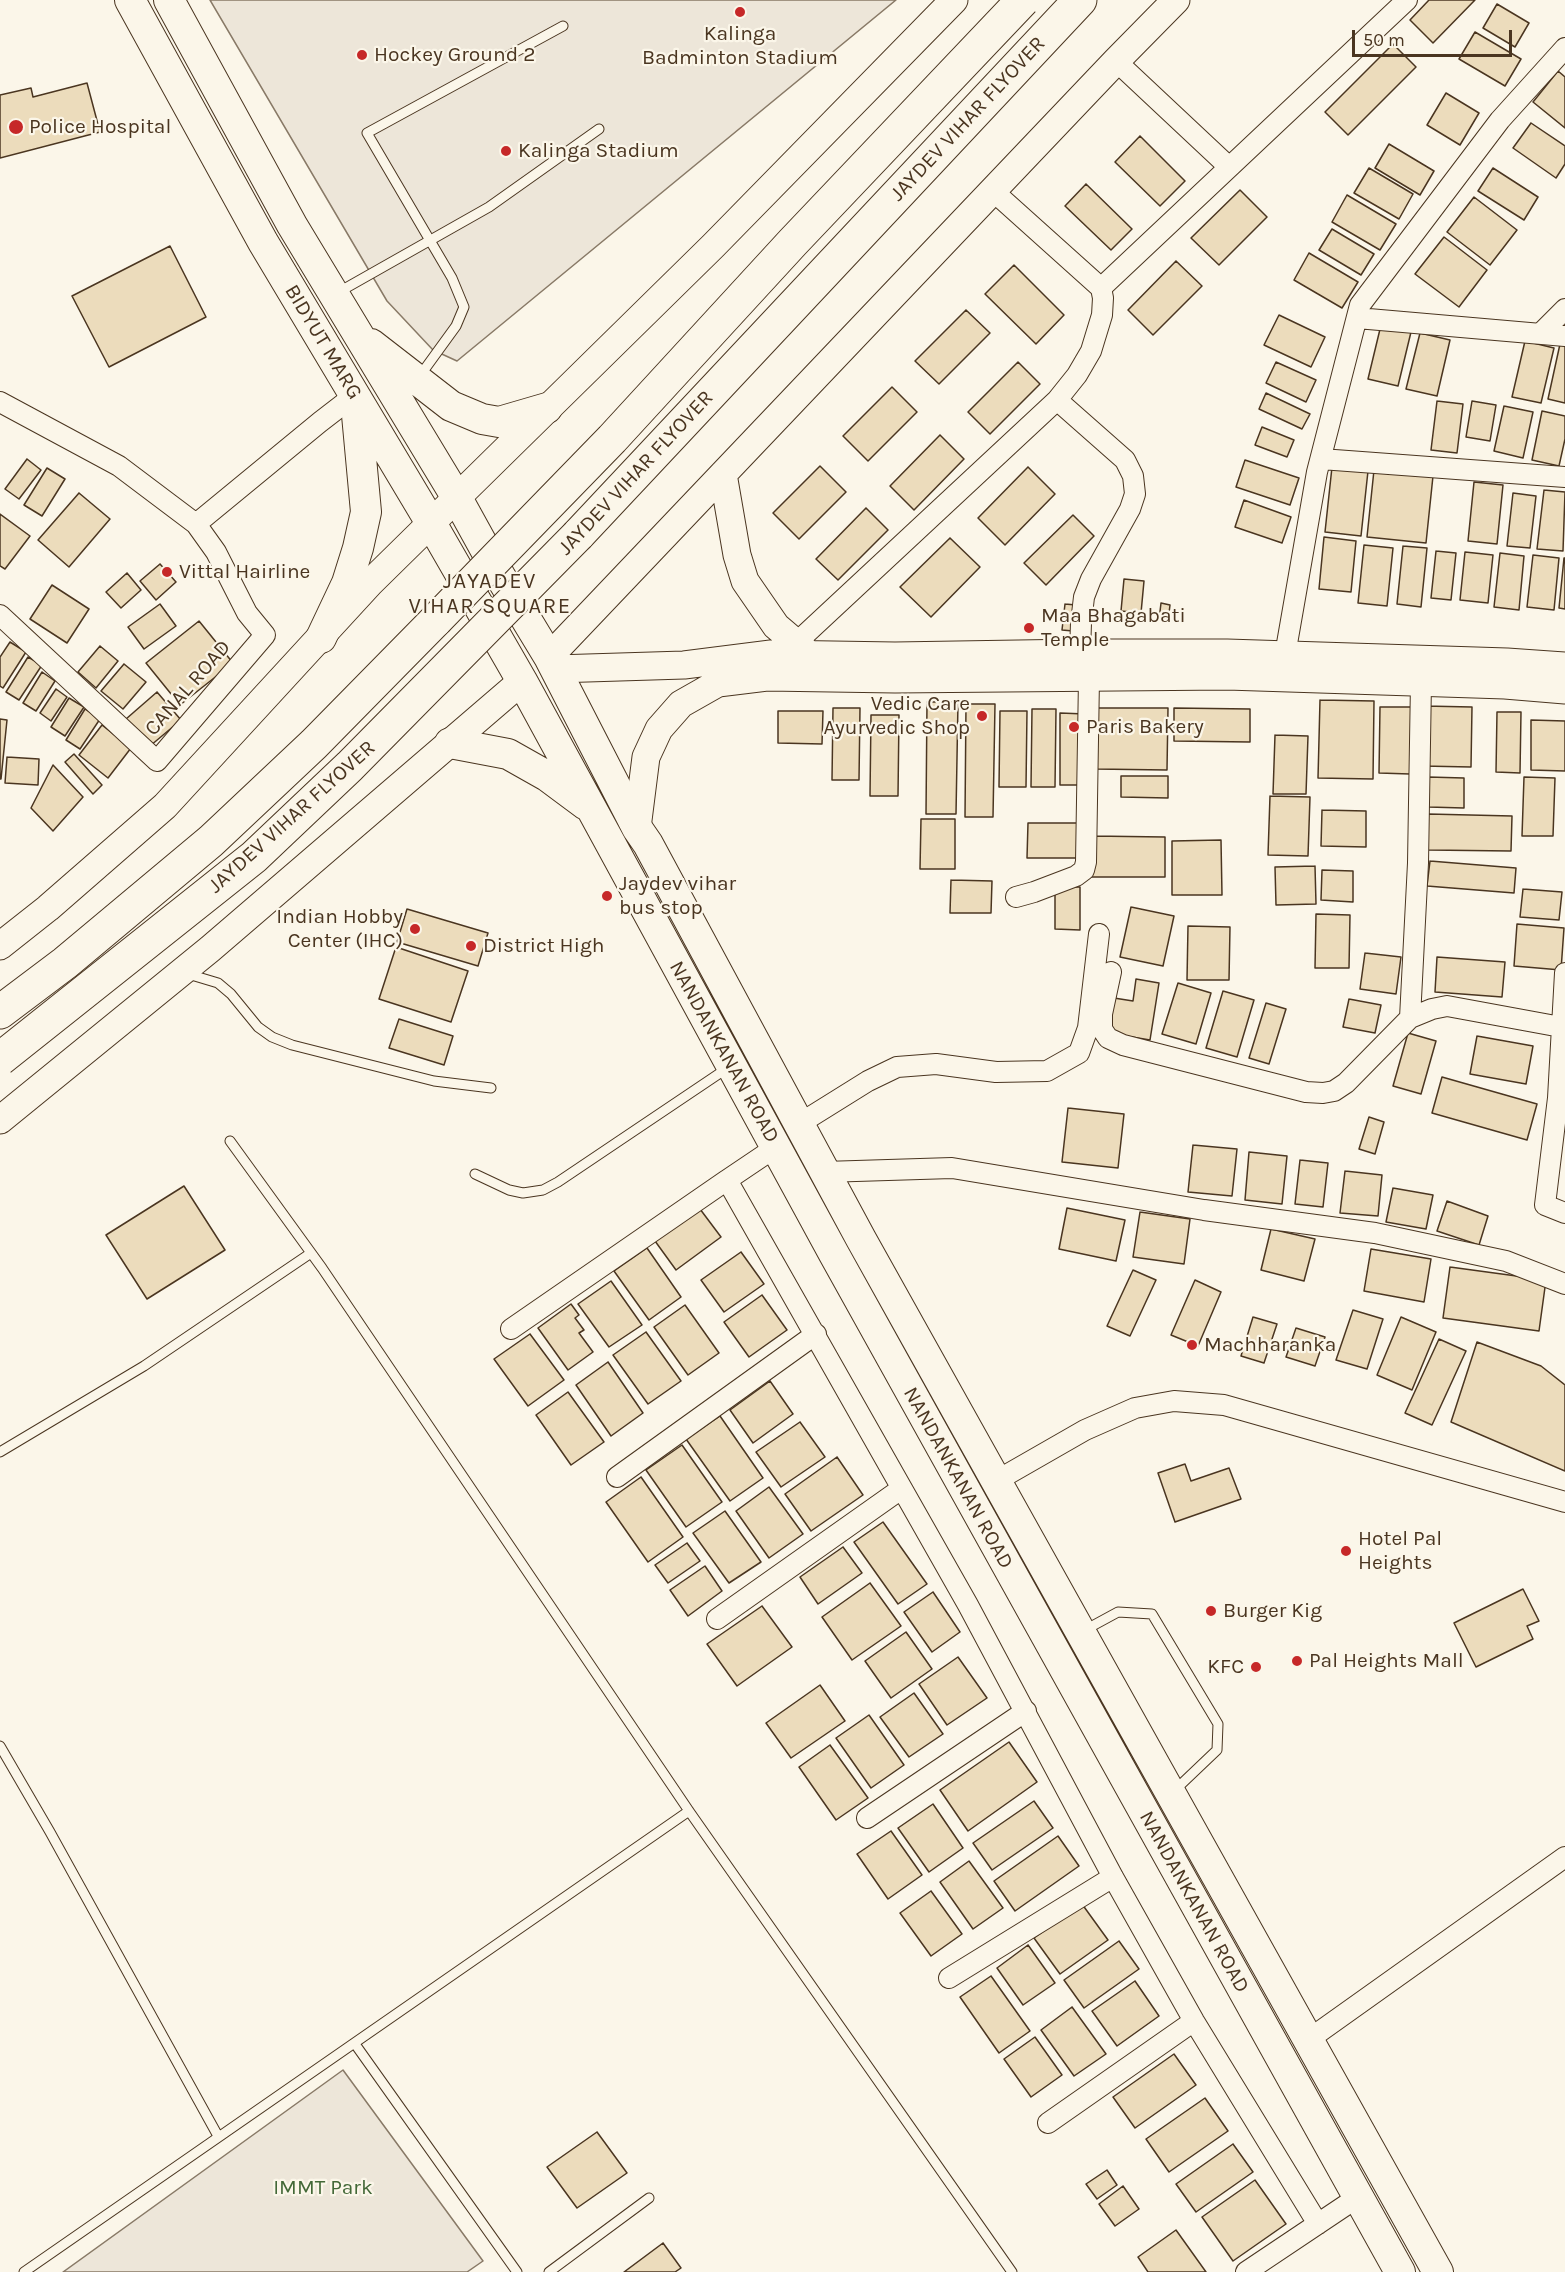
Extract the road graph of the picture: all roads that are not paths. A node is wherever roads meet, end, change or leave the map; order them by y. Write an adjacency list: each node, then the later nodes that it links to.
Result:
1 (130, 0): 23 (main road, BIDYUT MARG)
2 (169, 0): 16 (main road, BIDYUT MARG)
3 (954, 0): 26 (street)
4 (1023, 0): 53 (highway, JAYDEV VIHAR FLYOVER, bridge)
5 (1080, 0): 56 (highway, JAYDEV VIHAR FLYOVER, bridge)
6 (1176, 0): 10 (street)
7 (1407, 0): 12 (street)
8 (563, 26): 14 (lane)
9 (1565, 48): 18 (street)
10 (1116, 61): 12 (street); 13 (street)
11 (599, 129): 14 (lane)
12 (1228, 166): 15 (street)
13 (993, 191): 15 (street); 28 (street)
14 (430, 242): 16 (lane); 22 (lane)
15 (1101, 288): 24 (street)
16 (334, 295): 20 (main road, BIDYUT MARG)
17 (1565, 309): 19 (street)
18 (1357, 318): 19 (street); 27 (street)
19 (1540, 334): 21 (street)
20 (358, 335): 22 (main road); 30 (main road, BIDYUT MARG)
21 (1565, 336)
22 (417, 379): 26 (main road)
23 (356, 395): 31 (main road, BIDYUT MARG); 32 (street); 34 (main road)
24 (1058, 400): 35 (street); 38 (street)
25 (0, 402): 32 (street)
26 (547, 408): 30 (street)
27 (1321, 459): 29 (street); 36 (street)
28 (723, 474): 35 (street); 37 (street)
29 (1565, 477)
30 (457, 498): 31 (street); 37 (main road, BIDYUT MARG)
31 (431, 523): 34 (street); 41 (main road, BIDYUT MARG)
32 (196, 524): 33 (street, CANAL ROAD)
33 (0, 615)
34 (321, 638): 49 (street)
35 (803, 649): 37 (street); 38 (street)
36 (1285, 655): 38 (street); 40 (street)
37 (552, 663): 46 (main road, NANDANKANAN ROAD)
38 (1085, 665): 42 (street); 46 (street); 47 (street)
39 (1565, 666): 40 (street)
40 (1506, 673): 42 (street); 43 (street)
41 (522, 681): 44 (street); 45 (main road, NANDANKANAN ROAD)
42 (1421, 682): 54 (street)
43 (1565, 690)
44 (450, 743): 45 (main road); 52 (street)
45 (593, 811): 57 (main road, NANDANKANAN ROAD)
46 (637, 828): 60 (main road, NANDANKANAN ROAD)
47 (1016, 897)
48 (1099, 934): 60 (street)
49 (0, 946)
50 (1112, 972): 54 (street)
51 (1565, 973): 55 (street)
52 (180, 974): 58 (lane); 59 (street)
53 (0, 1012)
54 (1410, 1018): 55 (street)
55 (1561, 1027): 66 (street)
56 (0, 1059)
57 (731, 1065): 62 (main road, NANDANKANAN ROAD); 64 (lane)
58 (491, 1088)
59 (0, 1120)
60 (799, 1124): 63 (main road, NANDANKANAN ROAD)
61 (230, 1141): 67 (lane)
62 (776, 1147): 65 (street); 86 (main road, NANDANKANAN ROAD)
63 (824, 1172): 68 (street); 73 (main road, NANDANKANAN ROAD)
64 (475, 1174)
65 (727, 1180): 69 (street); 70 (street)
66 (1565, 1213)
67 (311, 1253): 71 (lane); 81 (lane)
68 (1565, 1284)
69 (511, 1329)
70 (816, 1334): 72 (street); 74 (street)
71 (0, 1452)
72 (617, 1477)
73 (996, 1481): 75 (street); 77 (main road, NANDANKANAN ROAD)
74 (901, 1489): 76 (street); 78 (street)
75 (1565, 1502)
76 (717, 1618)
77 (1080, 1632): 80 (main road, NANDANKANAN ROAD); 80 (lane)
78 (1026, 1711): 82 (street); 84 (street)
79 (0, 1746): 92 (lane)
80 (1171, 1793): 85 (main road, NANDANKANAN ROAD)
81 (689, 1811): 90 (lane); 99 (lane)
82 (867, 1818)
83 (1565, 1857): 89 (street)
84 (1113, 1876): 87 (street); 88 (street)
85 (1219, 1882): 86 (main road); 89 (main road, NANDANKANAN ROAD)
86 (1193, 1899): 93 (main road, NANDANKANAN ROAD)
87 (949, 1978)
88 (1194, 2021): 91 (street); 95 (street)
89 (1308, 2040): 102 (main road, NANDANKANAN ROAD)
90 (355, 2044): 92 (lane); 97 (lane)
91 (1048, 2123)
92 (218, 2136): 96 (lane)
93 (1358, 2197): 95 (street); 101 (main road, NANDANKANAN ROAD)
94 (649, 2198): 98 (lane)
95 (1317, 2224): 100 (street)
96 (24, 2272)
97 (517, 2272)
98 (549, 2272)
99 (1012, 2272)
100 (1246, 2272)
101 (1400, 2272)
102 (1438, 2272)

